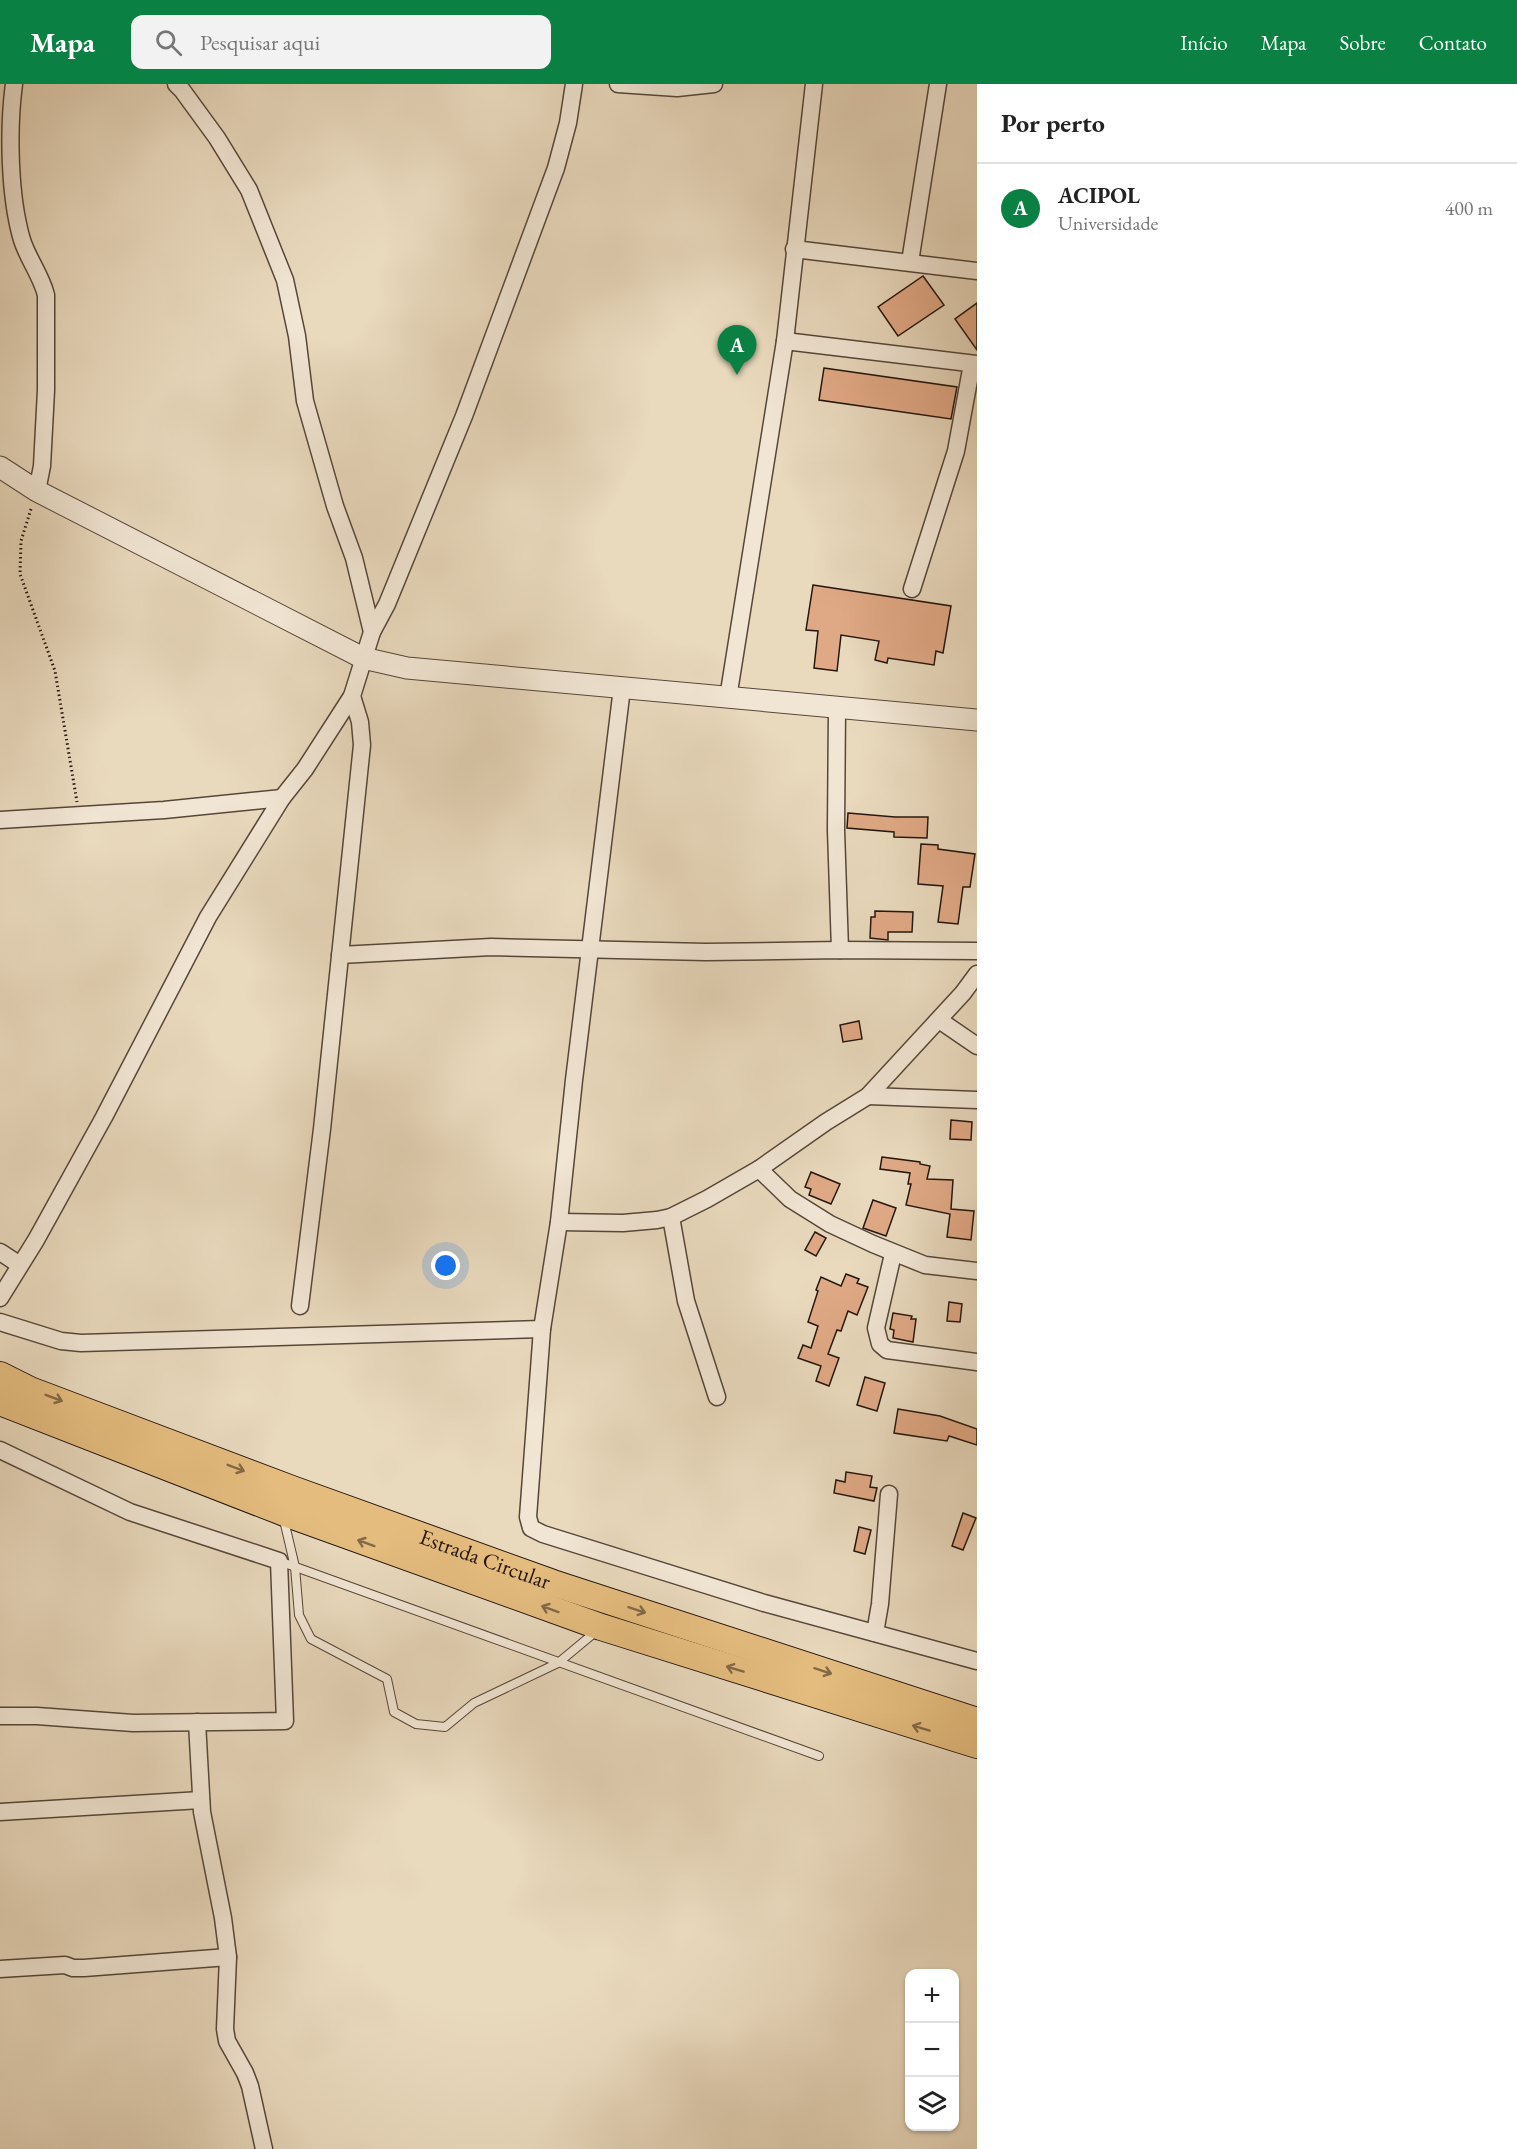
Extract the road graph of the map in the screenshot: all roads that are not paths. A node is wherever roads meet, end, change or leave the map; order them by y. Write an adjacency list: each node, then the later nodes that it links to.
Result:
1 (14, 84): 14 (street)
2 (176, 84): 16 (street)
3 (574, 84): 16 (street)
4 (618, 84): 5 (street)
5 (714, 84)
6 (814, 84): 8 (street)
7 (938, 84): 9 (street)
8 (794, 249): 9 (street); 11 (street)
9 (910, 262): 10 (street)
10 (977, 271)
11 (785, 340): 12 (street); 20 (street)
12 (974, 364): 15 (street)
13 (0, 467): 14 (street)
14 (37, 491): 17 (street)
15 (912, 589)
16 (372, 632): 17 (street)
17 (363, 658): 18 (street); 19 (street)
18 (622, 688): 20 (street); 25 (street)
19 (352, 696): 23 (street); 28 (street)
20 (728, 698): 21 (street)
21 (837, 708): 22 (street); 26 (street)
22 (977, 720)
23 (282, 798): 24 (street); 39 (street)
24 (0, 820)
25 (591, 949): 26 (street); 28 (street); 36 (street)
26 (840, 950): 27 (street)
27 (977, 951)
28 (340, 955): 42 (street)
29 (977, 974): 30 (street)
30 (939, 1020): 31 (street); 32 (street)
31 (977, 1046)
32 (868, 1096): 33 (street); 34 (street)
33 (977, 1100)
34 (759, 1169): 35 (street); 38 (street)
35 (671, 1216): 36 (street); 47 (street)
36 (559, 1222): 44 (street)
37 (0, 1252): 39 (street)
38 (893, 1254): 40 (street); 45 (street)
39 (20, 1265): 41 (street)
40 (977, 1272)
41 (0, 1298)
42 (300, 1306)
43 (0, 1323): 44 (street)
44 (542, 1329): 55 (street)
45 (977, 1362)
46 (0, 1375): 59 (main road, Estrada Circular, one-way to 59)
47 (717, 1396)
48 (0, 1402): 51 (main road, Estrada Circular)
49 (0, 1450): 52 (street)
50 (889, 1494): 55 (street)
51 (282, 1512): 53 (lane); 54 (main road, Estrada Circular, one-way to 51)
52 (279, 1561): 53 (lane); 60 (street)
53 (295, 1567): 57 (lane); 57 (lane)
54 (601, 1627): 57 (lane); 61 (main road, Estrada Circular, one-way to 54)
55 (875, 1633): 56 (street)
56 (977, 1661)
57 (558, 1663): 62 (lane)
58 (0, 1716): 60 (street)
59 (977, 1721)
60 (197, 1722): 63 (street)
61 (977, 1745)
62 (819, 1756)
63 (201, 1800): 64 (street); 65 (street)
64 (0, 1812)
65 (228, 1958): 66 (street); 67 (street)
66 (0, 1969)
67 (264, 2149)

